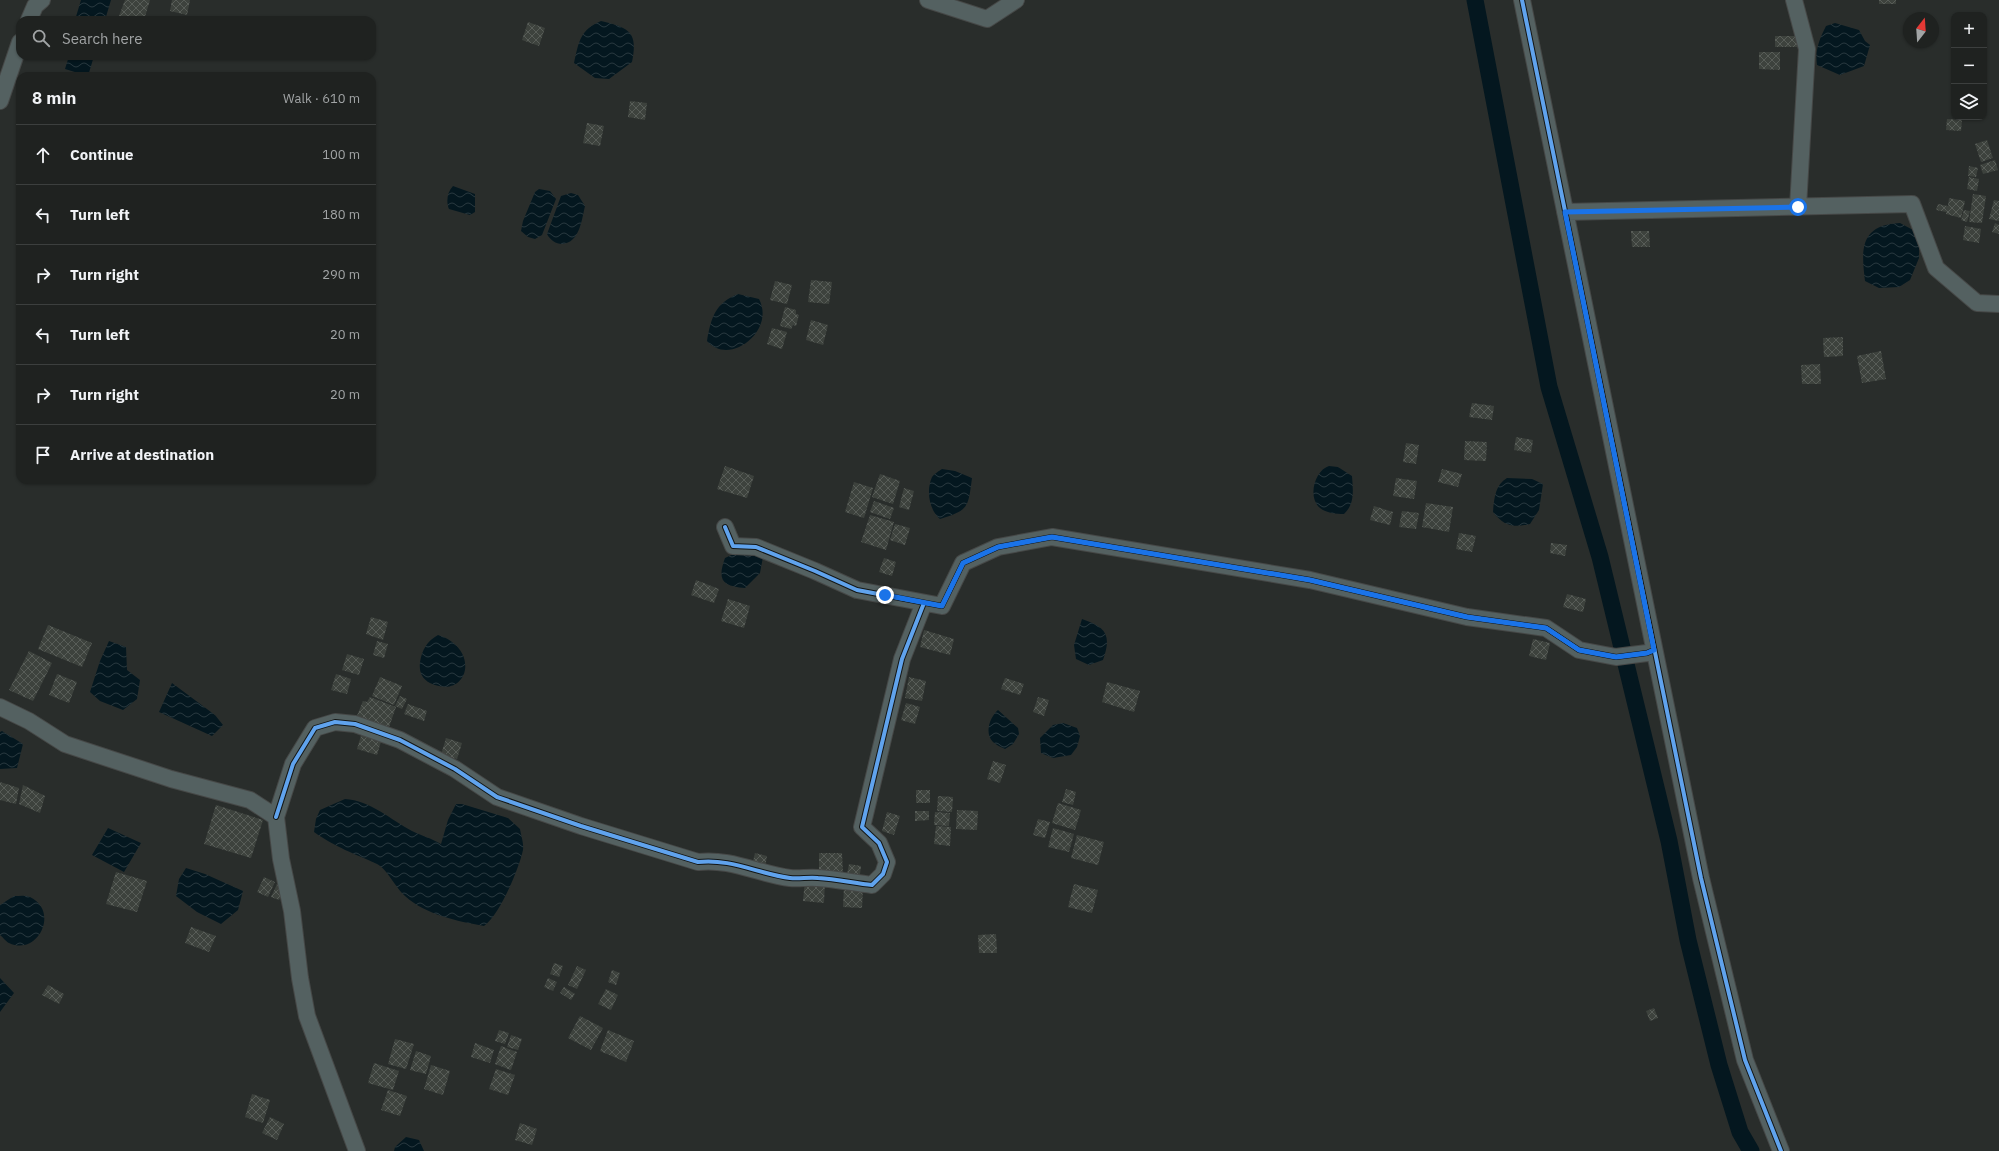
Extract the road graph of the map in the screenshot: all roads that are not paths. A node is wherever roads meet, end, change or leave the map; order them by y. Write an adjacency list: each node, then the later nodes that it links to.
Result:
1 (42, 0): 6 (street)
2 (928, 0): 3 (street)
3 (1016, 0)
4 (1522, 0): 10 (street)
5 (1794, 0): 9 (street)
6 (31, 16)
7 (16, 54): 8 (street)
8 (0, 101)
9 (1798, 207): 10 (street); 11 (street)
10 (1565, 212): 14 (street)
11 (1999, 304)
12 (725, 527): 13 (street)
13 (924, 603): 14 (street); 16 (street)
14 (1651, 652): 18 (street)
15 (0, 707): 16 (street)
16 (276, 817): 17 (street)
17 (358, 1151)
18 (1781, 1151)

